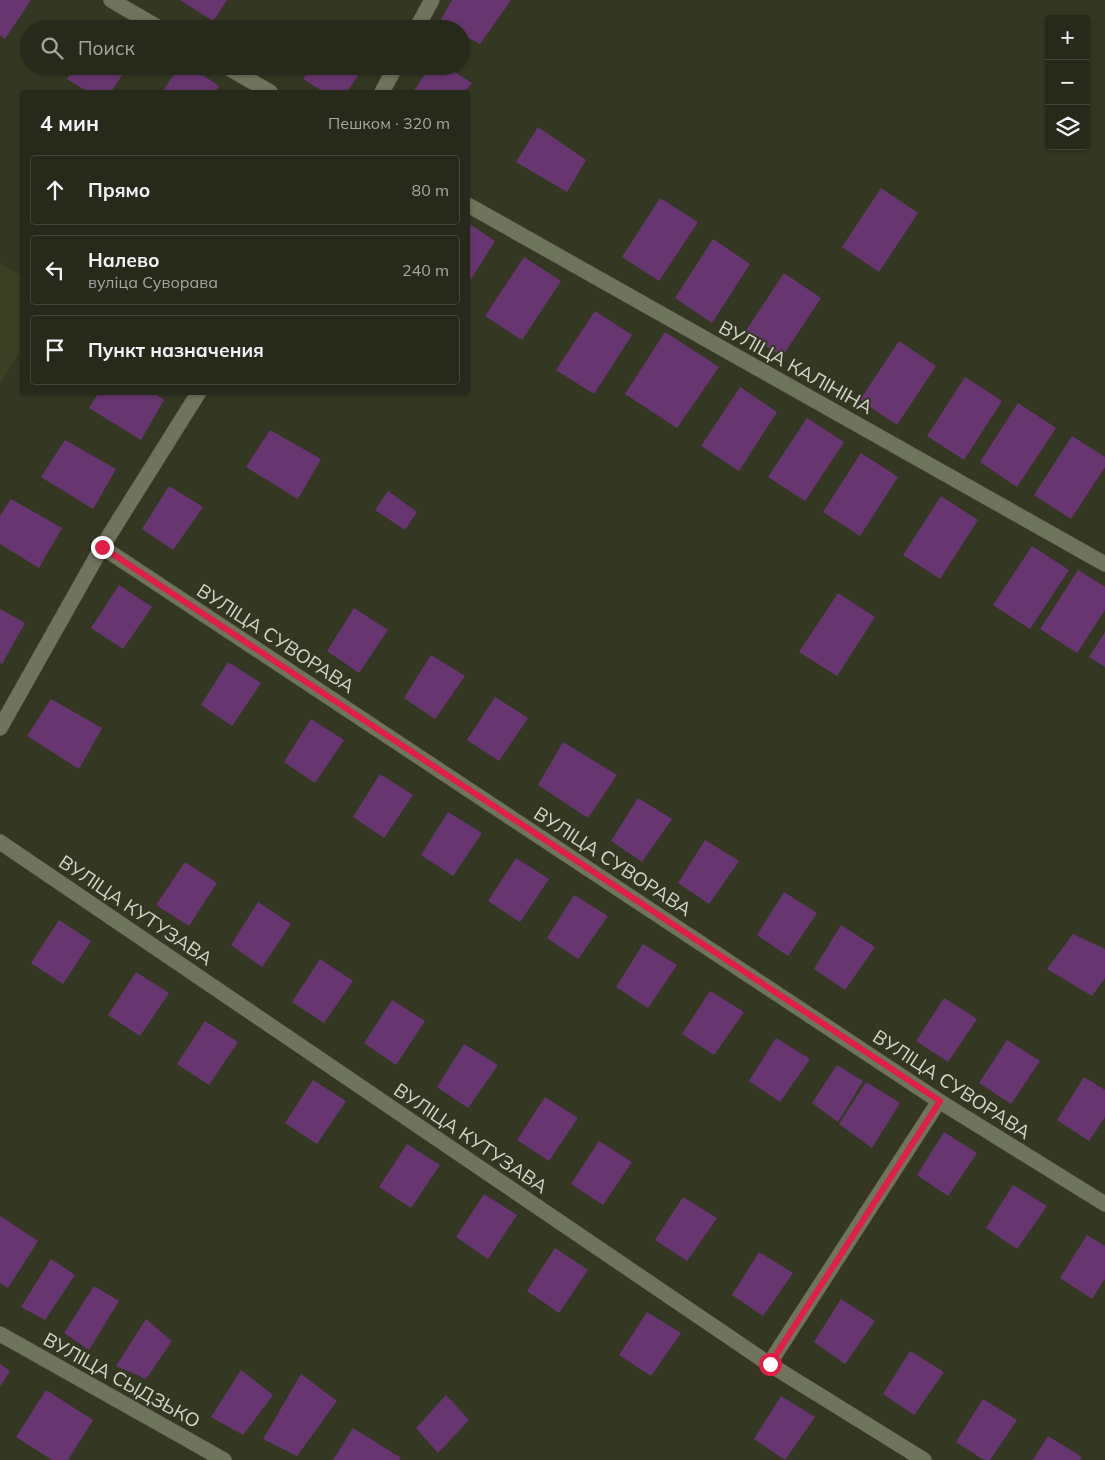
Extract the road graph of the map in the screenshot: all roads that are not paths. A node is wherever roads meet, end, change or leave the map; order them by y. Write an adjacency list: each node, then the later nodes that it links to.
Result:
1 (111, 0): 3 (street)
2 (432, 0): 4 (street)
3 (145, 20)
4 (421, 20)
5 (241, 75): 7 (street)
6 (391, 75): 8 (street)
7 (267, 90)
8 (383, 90)
9 (470, 206): 12 (street, ВУЛІЦА КАЛІНІНА)
10 (197, 395): 11 (street)
11 (102, 547): 13 (street); 15 (street, ВУЛІЦА СУВОРАВА)
12 (1105, 564)
13 (0, 728)
14 (0, 842): 18 (street, ВУЛІЦА КУТУЗАВА)
15 (940, 1101): 16 (street, ВУЛІЦА СУВОРАВА); 18 (street)
16 (1105, 1204)
17 (0, 1334): 19 (street, ВУЛІЦА СЫДЗЬКО)
18 (770, 1364): 20 (street, ВУЛІЦА КУТУЗАВА)
19 (224, 1460)
20 (924, 1460)

